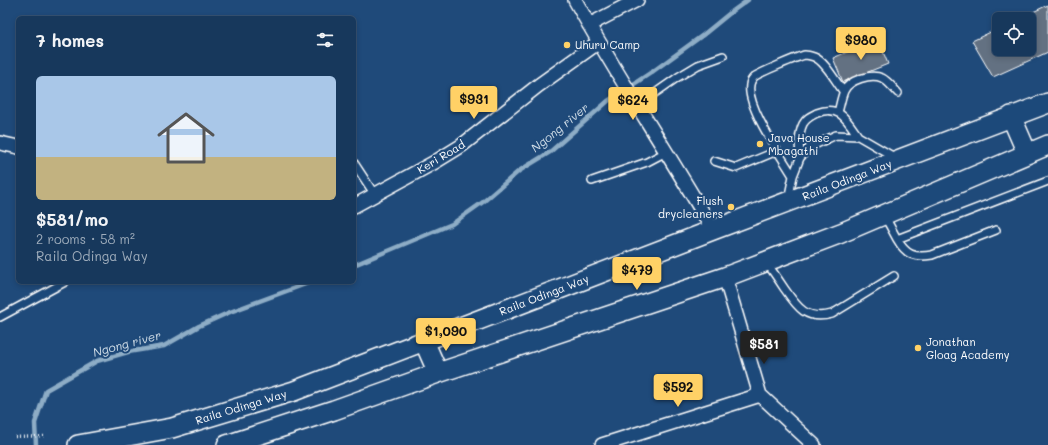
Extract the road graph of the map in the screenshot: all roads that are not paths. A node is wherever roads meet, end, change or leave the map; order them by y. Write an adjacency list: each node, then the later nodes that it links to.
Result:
1 (575, 0): 3 (street)
2 (637, 0): 3 (street)
3 (589, 25): 4 (street)
4 (599, 42): 9 (street); 26 (street, Keri Road)
5 (723, 56): 9 (lane)
6 (843, 91): 7 (lane); 10 (lane); 16 (lane)
7 (898, 93)
8 (1048, 103): 11 (main road, Raila Odinga Way)
9 (638, 105): 17 (street)
10 (838, 112): 12 (lane); 19 (lane)
11 (1011, 116): 18 (main road); 20 (main road, Raila Odinga Way)
12 (858, 136): 19 (lane); 20 (lane)
13 (0, 143): 15 (street)
14 (1048, 145): 18 (main road)
15 (16, 147)
16 (777, 150): 21 (lane); 23 (lane)
17 (666, 152): 24 (lane); 30 (street)
18 (1027, 153): 29 (main road)
19 (800, 158): 23 (lane)
20 (900, 160): 27 (main road, Raila Odinga Way)
21 (714, 161)
22 (356, 166): 26 (lane)
23 (793, 176): 27 (lane)
24 (592, 181)
25 (1048, 181): 32 (lane)
26 (375, 195): 28 (street, Keri Road)
27 (787, 202): 30 (main road, Raila Odinga Way)
28 (356, 205)
29 (884, 214): 32 (lane); 33 (main road)
30 (712, 230): 38 (main road, Raila Odinga Way)
31 (996, 230): 32 (lane)
32 (897, 239)
33 (766, 262): 34 (lane); 35 (main road)
34 (894, 276)
35 (725, 278): 39 (main road); 40 (street)
36 (62, 284): 37 (lane)
37 (0, 317)
38 (424, 341): 39 (main road); 41 (main road, Raila Odinga Way)
39 (438, 373): 42 (main road)
40 (760, 395): 43 (street); 44 (street)
41 (78, 445)
42 (228, 445)
43 (602, 445)
44 (814, 445)

